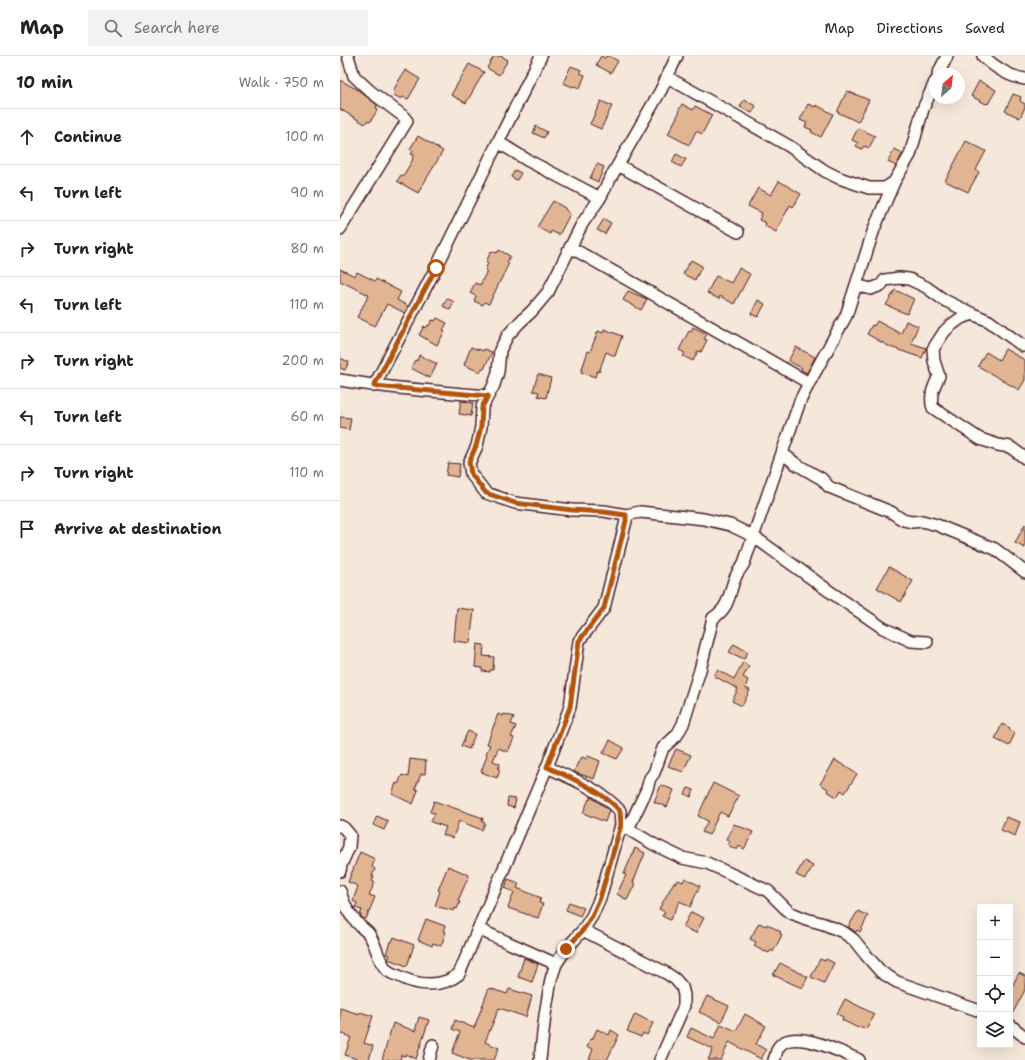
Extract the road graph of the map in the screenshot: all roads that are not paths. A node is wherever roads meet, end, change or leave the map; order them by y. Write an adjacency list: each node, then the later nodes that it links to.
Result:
1 (348, 56): 14 (street)
2 (541, 56): 10 (street)
3 (676, 56): 7 (street)
4 (946, 56): 6 (street)
5 (984, 56): 8 (street)
6 (941, 68)
7 (667, 77): 11 (street); 12 (street)
8 (1025, 79)
9 (929, 96): 12 (street)
10 (498, 142): 13 (street); 22 (street)
11 (618, 165): 13 (street); 15 (street)
12 (894, 182): 17 (street)
13 (600, 198): 16 (street)
14 (340, 229)
15 (738, 232)
16 (570, 247): 21 (street); 23 (street)
17 (856, 285): 18 (street); 21 (street)
18 (973, 314): 19 (street); 25 (street)
19 (1024, 346)
20 (340, 380): 22 (street)
21 (809, 383): 24 (street)
22 (374, 386): 23 (street)
23 (488, 396): 26 (street)
24 (782, 453): 27 (street); 28 (street)
25 (1025, 458)
26 (626, 515): 27 (street); 30 (street)
27 (753, 536): 29 (street); 32 (street)
28 (1025, 572)
29 (927, 642)
30 (547, 767): 32 (street); 35 (street)
31 (340, 826): 33 (street)
32 (624, 827): 36 (street); 38 (street)
33 (340, 871)
34 (340, 891): 35 (street)
35 (478, 929): 37 (street)
36 (583, 930): 37 (street); 44 (street)
37 (556, 964): 43 (street)
38 (977, 1009)
39 (1013, 1027): 40 (street)
40 (1025, 1037)
41 (433, 1045): 42 (street)
42 (429, 1060)
43 (540, 1060)
44 (660, 1060)
45 (774, 1060): 46 (street)
46 (859, 1060)

